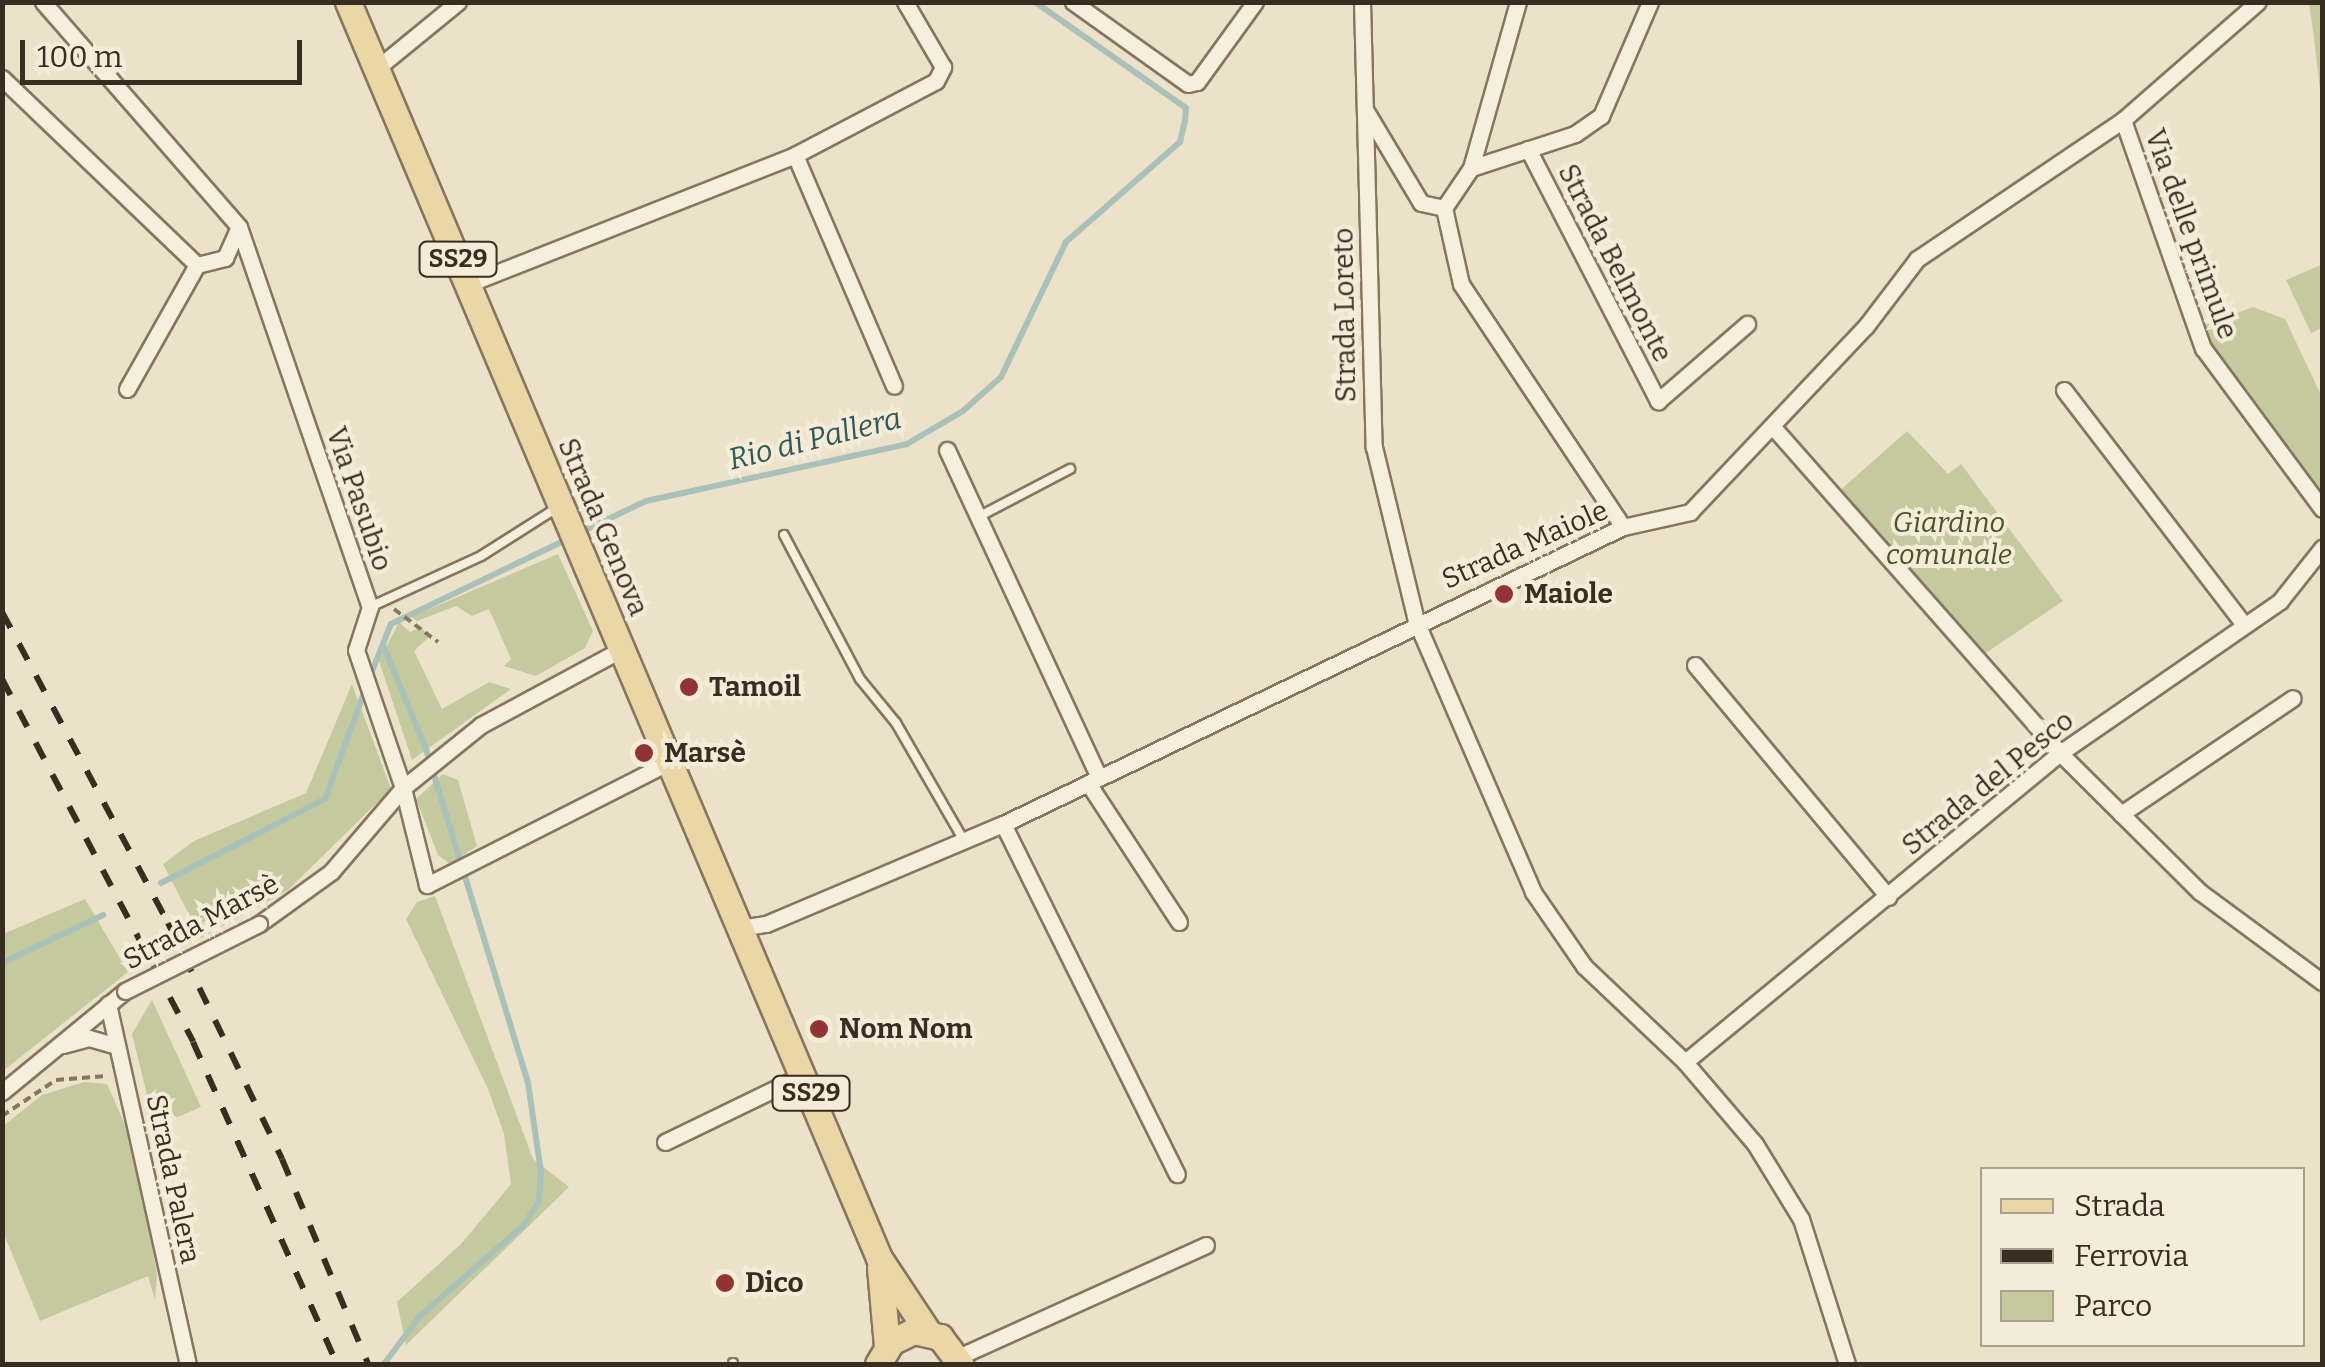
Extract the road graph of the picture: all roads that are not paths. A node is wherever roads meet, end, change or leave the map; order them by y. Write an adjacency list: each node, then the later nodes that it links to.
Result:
1 (42, 2): 19 (street, Via Pasubio)
2 (348, 2): 11 (main road, Strada Genova / SS29)
3 (458, 2): 11 (street)
4 (905, 2): 16 (street)
5 (1073, 2): 6 (street)
6 (1256, 2)
7 (1362, 2): 13 (street, Strada Loreto)
8 (1518, 2): 17 (street)
9 (1650, 2): 15 (street)
10 (2258, 2): 14 (street, Strada Maiole)
11 (376, 69): 21 (main road, Strada Genova / SS29)
12 (2, 78): 20 (street)
13 (1364, 109): 18 (street); 36 (street, Strada Loreto)
14 (2123, 120): 26 (street, Strada Maiole); 29 (street, Via delle primule)
15 (1528, 150): 17 (street); 22 (street, Strada Belmonte)
16 (796, 155): 21 (street); 23 (street)
17 (1470, 168): 18 (street)
18 (1444, 208): 32 (street)
19 (239, 227): 20 (street); 35 (street, Via Pasubio)
20 (197, 265): 24 (street)
21 (468, 284): 30 (main road, Strada Genova / SS29)
22 (1747, 324)
23 (894, 386)
24 (127, 388)
25 (2064, 390): 37 (street)
26 (1772, 427): 32 (street, Strada Maiole); 41 (street)
27 (946, 450): 31 (street)
28 (1070, 468): 31 (lane)
29 (2322, 509)
30 (564, 511): 35 (lane); 38 (main road, Strada Genova / SS29)
31 (978, 517): 43 (street)
32 (1623, 526): 36 (street, Strada Maiole)
33 (784, 535): 47 (lane)
34 (2322, 548): 37 (street, Strada del Pesco)
35 (370, 607): 44 (street, Via Pasubio)
36 (1416, 621): 43 (street, Strada Maiole); 55 (street, Strada Loreto)
37 (2243, 624): 41 (street, Strada del Pesco)
38 (622, 649): 42 (main road, Strada Genova / SS29); 44 (street, Strada Marsè)
39 (1695, 665): 48 (street)
40 (2293, 698): 45 (street)
41 (2060, 753): 45 (street); 48 (street, Strada del Pesco)
42 (672, 761): 44 (street); 50 (main road, Strada Genova / SS29)
43 (1093, 780): 46 (street, Strada Maiole); 49 (street)
44 (403, 788): 52 (street, Strada Marsè, bridge)
45 (2121, 814): 51 (street)
46 (1002, 824): 47 (street, Strada Maiole); 59 (street)
47 (964, 841): 50 (street, Strada Maiole)
48 (1888, 897): 55 (street, Strada del Pesco)
49 (1179, 922)
50 (740, 928): 56 (main road, Strada Genova / SS29)
51 (2322, 982)
52 (108, 1004): 53 (street, Strada Palera); 54 (street, Strada Marsè)
53 (117, 1046): 54 (street); 65 (street, Strada Palera)
54 (54, 1047): 57 (street, Strada Marsè)
55 (1685, 1062): 66 (street, Strada Loreto)
56 (804, 1076): 58 (street); 61 (main road, Strada Genova / SS29)
57 (2, 1092)
58 (665, 1142)
59 (1177, 1174)
60 (1206, 1245): 64 (street)
61 (879, 1258): 62 (main road, Strada Genova / SS29); 63 (main road, Strada Genova / SS29)
62 (928, 1332): 63 (main road, Strada Genova / SS29); 64 (main road, Strada Genova / SS29)
63 (883, 1355)
64 (959, 1360)
65 (188, 1364)
66 (1848, 1364)

